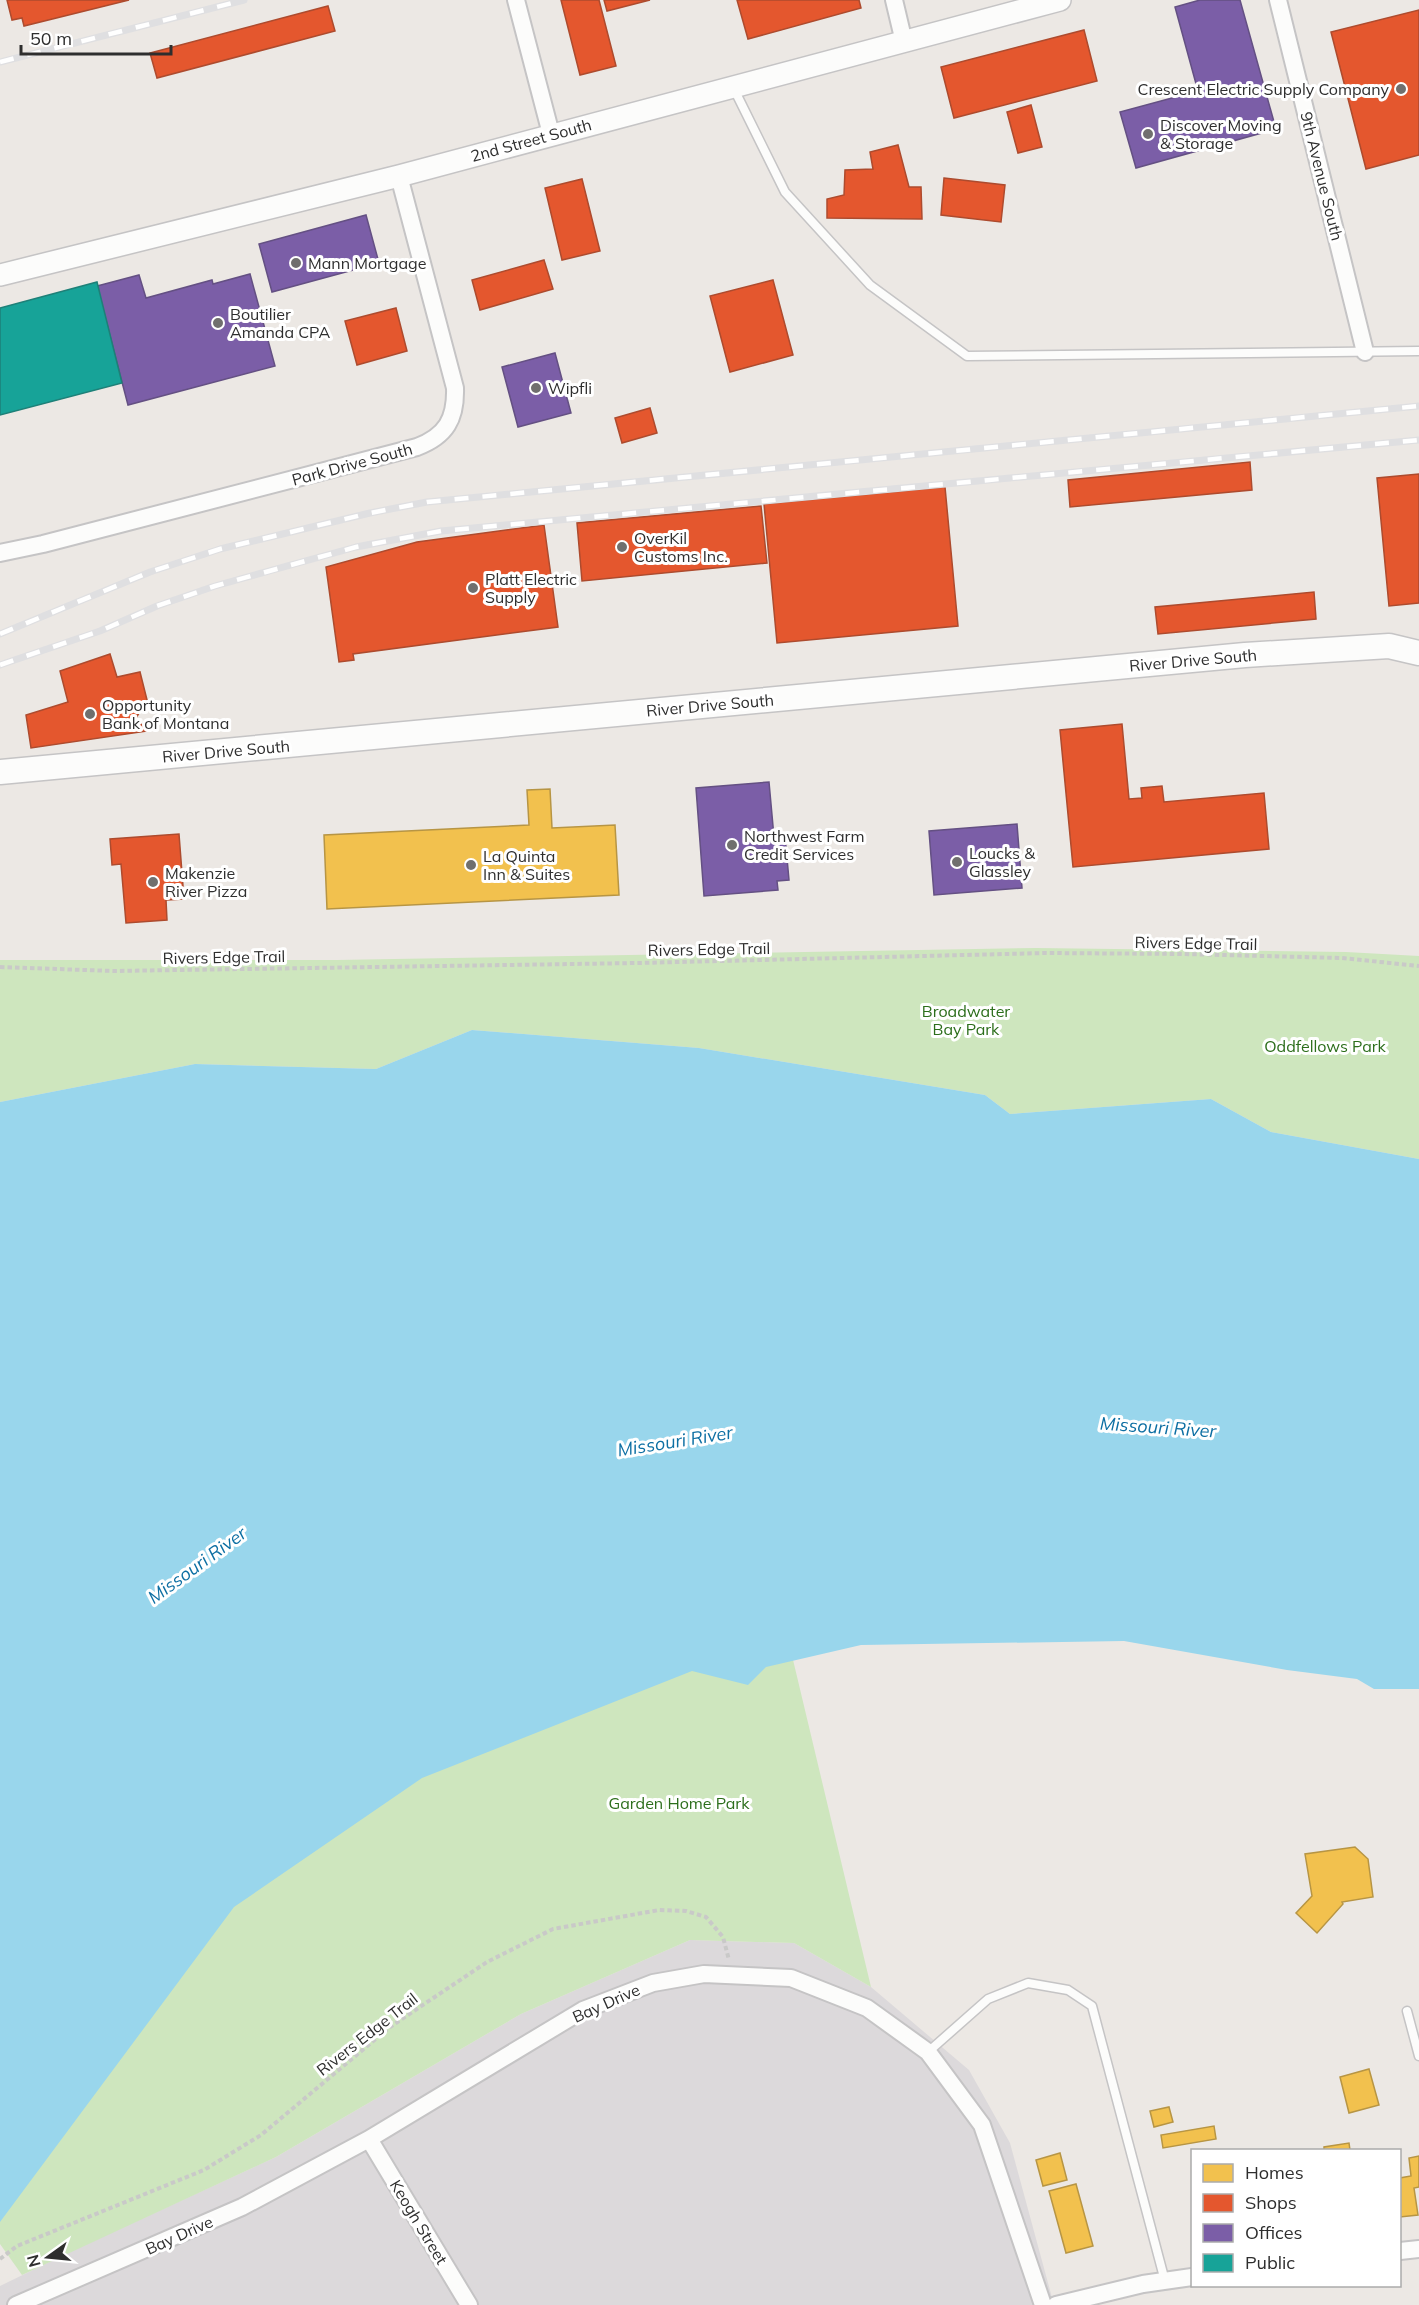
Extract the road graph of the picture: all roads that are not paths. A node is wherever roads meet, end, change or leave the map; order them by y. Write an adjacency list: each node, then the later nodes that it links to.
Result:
1 (516, 0): 7 (street)
2 (894, 0): 5 (street)
3 (1060, 0): 5 (street, 2nd Street South)
4 (1278, 0): 11 (street, 9th Avenue South)
5 (904, 42): 6 (street, 2nd Street South)
6 (733, 86): 7 (street, 2nd Street South); 11 (lane)
7 (551, 134): 8 (street, 2nd Street South)
8 (399, 176): 9 (street, 2nd Street South); 12 (street, Park Drive South)
9 (0, 275)
10 (1419, 351): 11 (lane)
11 (1365, 352)
12 (0, 553)
13 (1419, 653): 14 (main road, River Drive South)
14 (0, 772)
15 (1407, 2011): 17 (lane)
16 (928, 2052): 18 (street, Bay Drive); 22 (lane); 25 (street, Bay Drive)
17 (1419, 2056)
18 (369, 2139): 23 (street, Bay Drive); 24 (street, Keogh Street)
19 (1419, 2249): 20 (street)
20 (1401, 2251)
21 (1191, 2277): 22 (street)
22 (1165, 2281): 26 (street)
23 (16, 2305)
24 (469, 2305)
25 (1043, 2305)
26 (1056, 2305)

